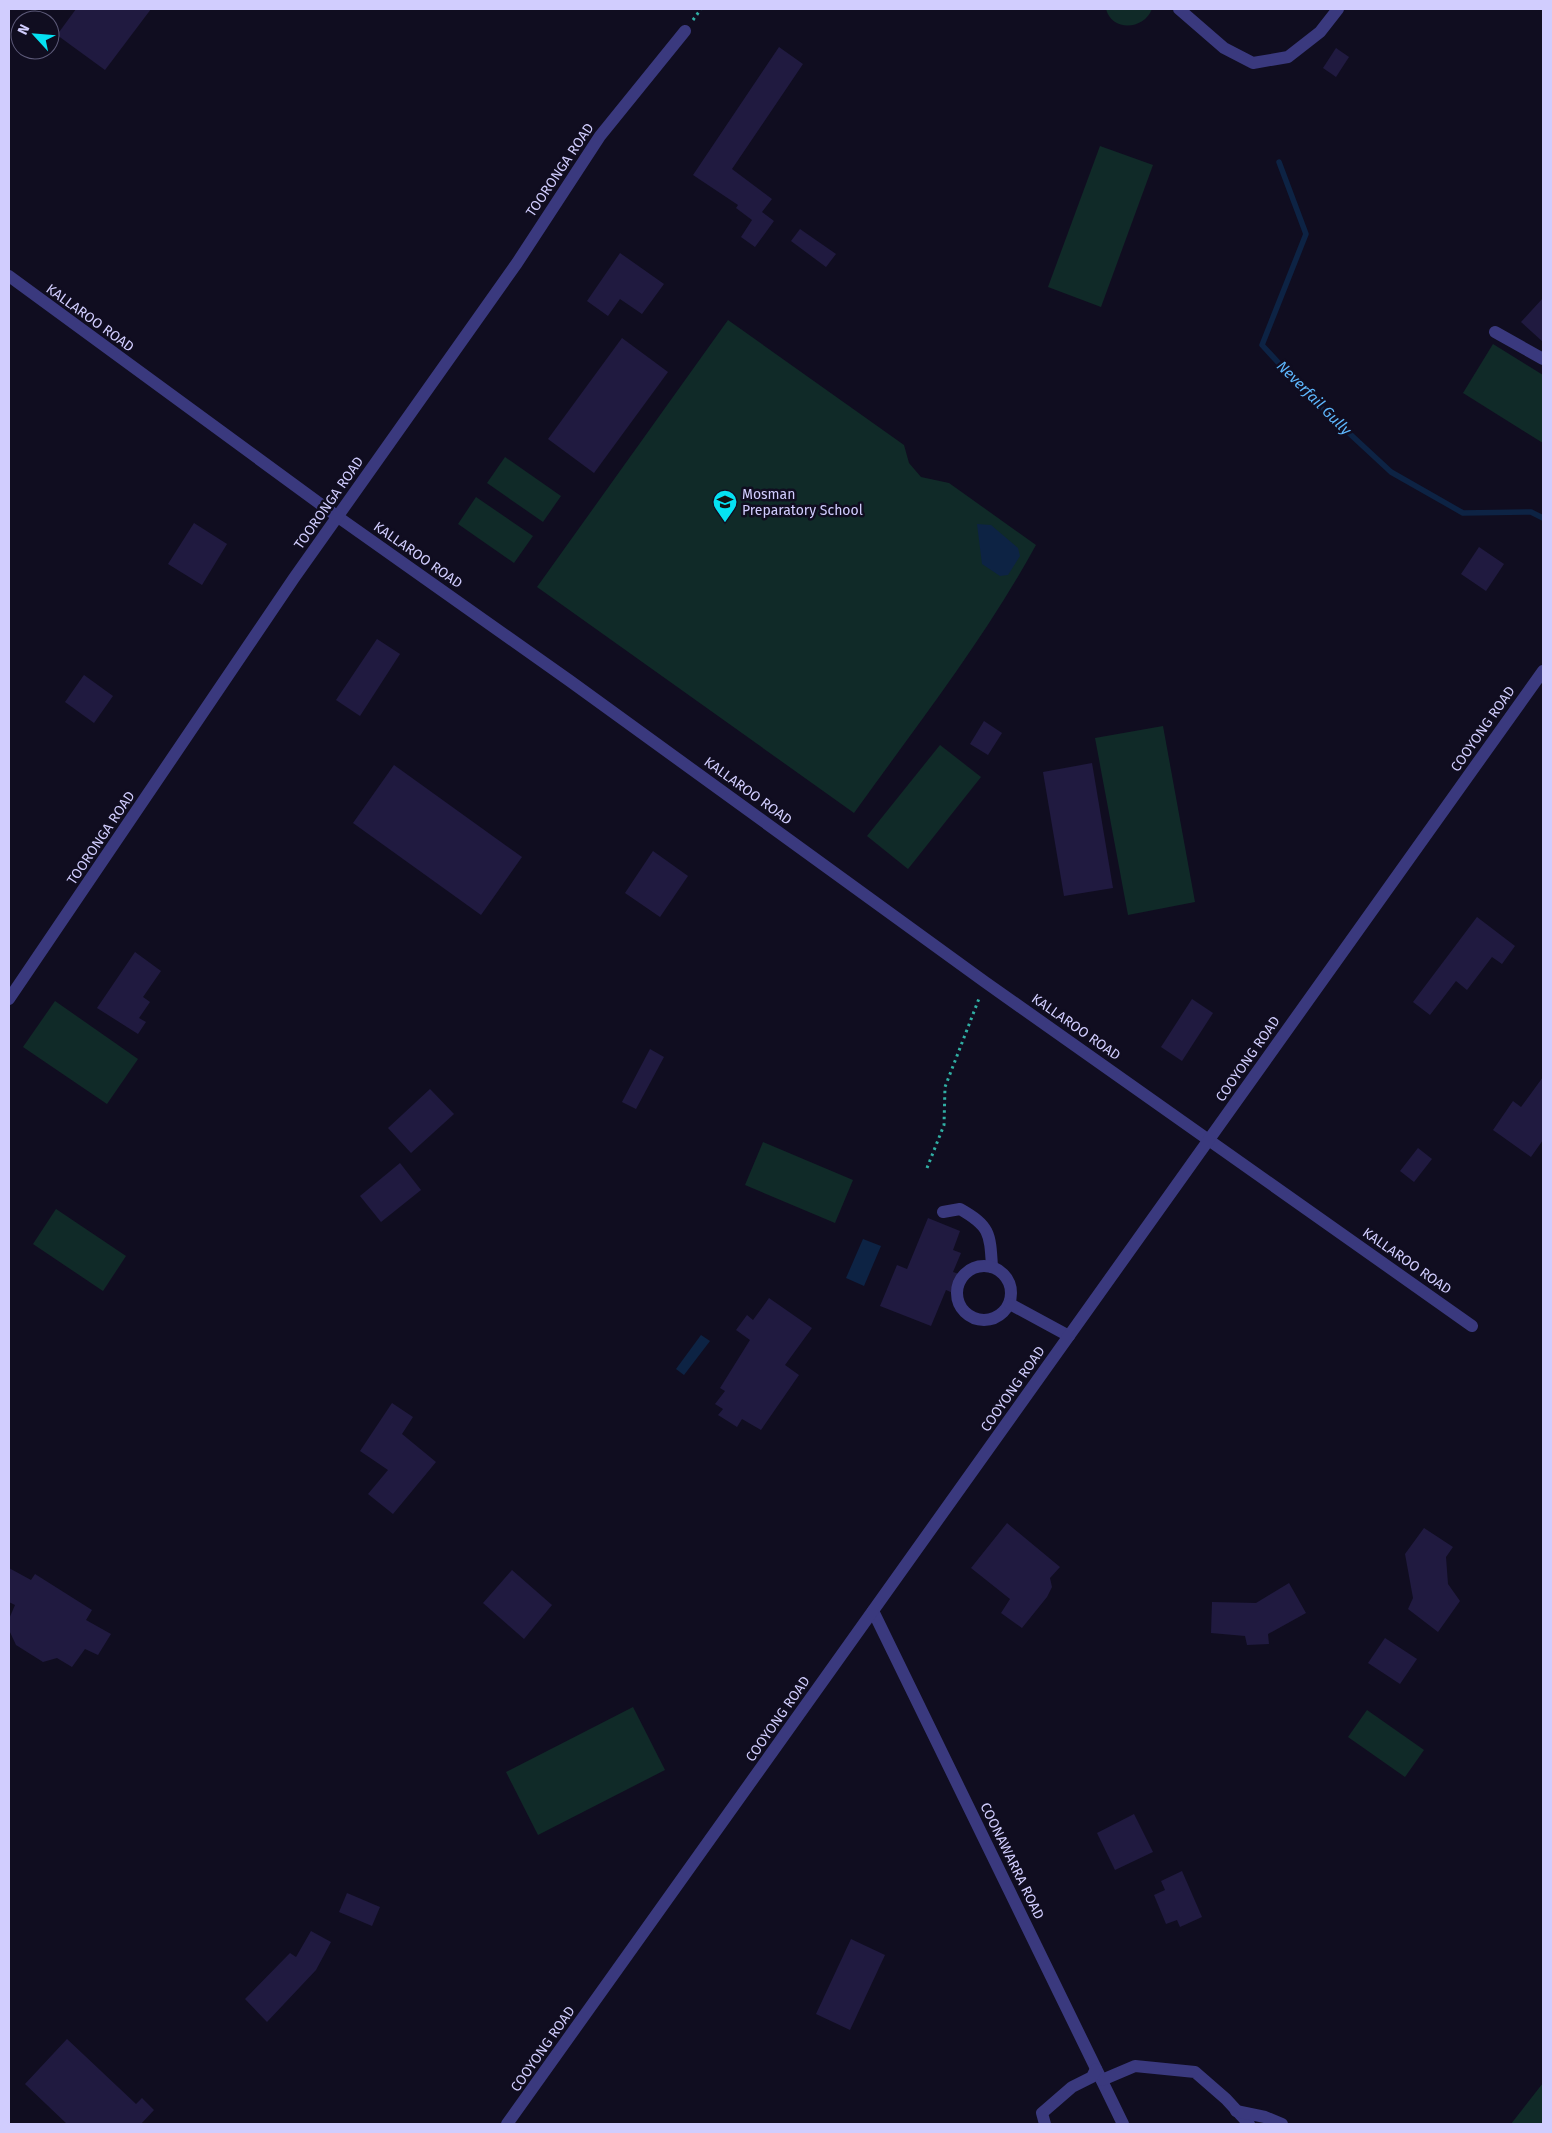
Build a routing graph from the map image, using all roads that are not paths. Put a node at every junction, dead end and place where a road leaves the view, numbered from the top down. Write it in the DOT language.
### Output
graph roads {
  1 [pos="1179,9"];
  2 [pos="1338,9"];
  3 [pos="685,31"];
  4 [pos="9,276"];
  5 [pos="1496,332"];
  6 [pos="1543,359"];
  7 [pos="338,517"];
  8 [pos="1543,671"];
  9 [pos="9,999"];
  10 [pos="1209,1140"];
  11 [pos="943,1212"];
  12 [pos="992,1267"];
  13 [pos="1010,1304"];
  14 [pos="1472,1326"];
  15 [pos="1069,1336"];
  16 [pos="873,1611"];
  17 [pos="1099,2075"];
  18 [pos="1236,2111"];
  19 [pos="508,2124"];
  20 [pos="1045,2124"];
  21 [pos="1123,2124"];
  22 [pos="1248,2124"];
  23 [pos="1282,2124"];
  1 -- 2 [label="street"];
  3 -- 7 [label="street, TOORONGA ROAD"];
  4 -- 7 [label="street, KALLAROO ROAD"];
  5 -- 6 [label="street"];
  7 -- 9 [label="street, TOORONGA ROAD"];
  7 -- 10 [label="street, KALLAROO ROAD"];
  8 -- 10 [label="street, COOYONG ROAD"];
  10 -- 14 [label="street, KALLAROO ROAD"];
  10 -- 15 [label="street, COOYONG ROAD"];
  11 -- 12 [label="street"];
  12 -- 13 [label="street"];
  12 -- 13 [label="street"];
  13 -- 15 [label="street"];
  15 -- 16 [label="street, COOYONG ROAD"];
  16 -- 17 [label="street, COONAWARRA ROAD"];
  16 -- 19 [label="street, COOYONG ROAD"];
  17 -- 18 [label="street"];
  17 -- 20 [label="street"];
  17 -- 21 [label="street, COONAWARRA ROAD"];
  18 -- 22 [label="street"];
  18 -- 23 [label="street"];
}
